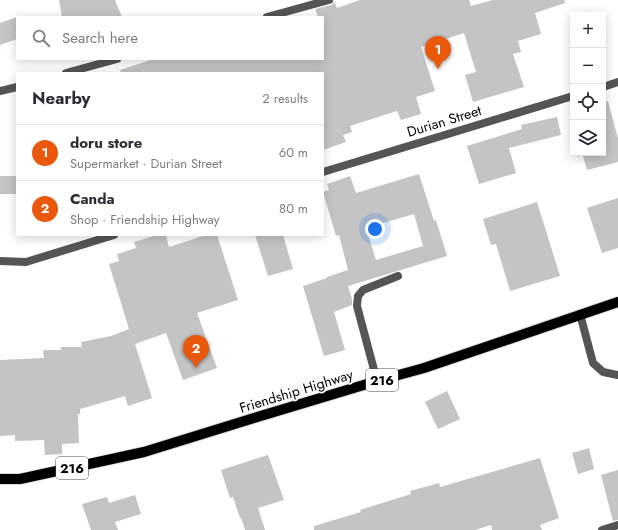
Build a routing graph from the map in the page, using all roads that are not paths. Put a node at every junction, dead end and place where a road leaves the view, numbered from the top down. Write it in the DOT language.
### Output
graph roads {
  1 [pos="329,0"];
  2 [pos="272,16"];
  3 [pos="113,60"];
  4 [pos="70,72"];
  5 [pos="618,82"];
  6 [pos="606,86"];
  7 [pos="16,87"];
  8 [pos="0,92"];
  9 [pos="570,97"];
  10 [pos="324,172"];
  11 [pos="111,236"];
  12 [pos="0,260"];
  13 [pos="398,276"];
  14 [pos="618,302"];
  15 [pos="580,314"];
  16 [pos="618,375"];
  17 [pos="377,381"];
  18 [pos="0,479"];
  19 [pos="618,525"];
  20 [pos="602,530"];
  1 -- 2 [label="street"];
  3 -- 4 [label="street"];
  5 -- 6 [label="street"];
  7 -- 8 [label="street"];
  9 -- 10 [label="street, Durian Street"];
  11 -- 12 [label="street"];
  13 -- 17 [label="street"];
  14 -- 15 [label="main road, Friendship Highway / 216"];
  15 -- 16 [label="street"];
  15 -- 17 [label="main road, Friendship Highway / 216"];
  17 -- 18 [label="main road, Friendship Highway / 216"];
  19 -- 20 [label="street"];
}
